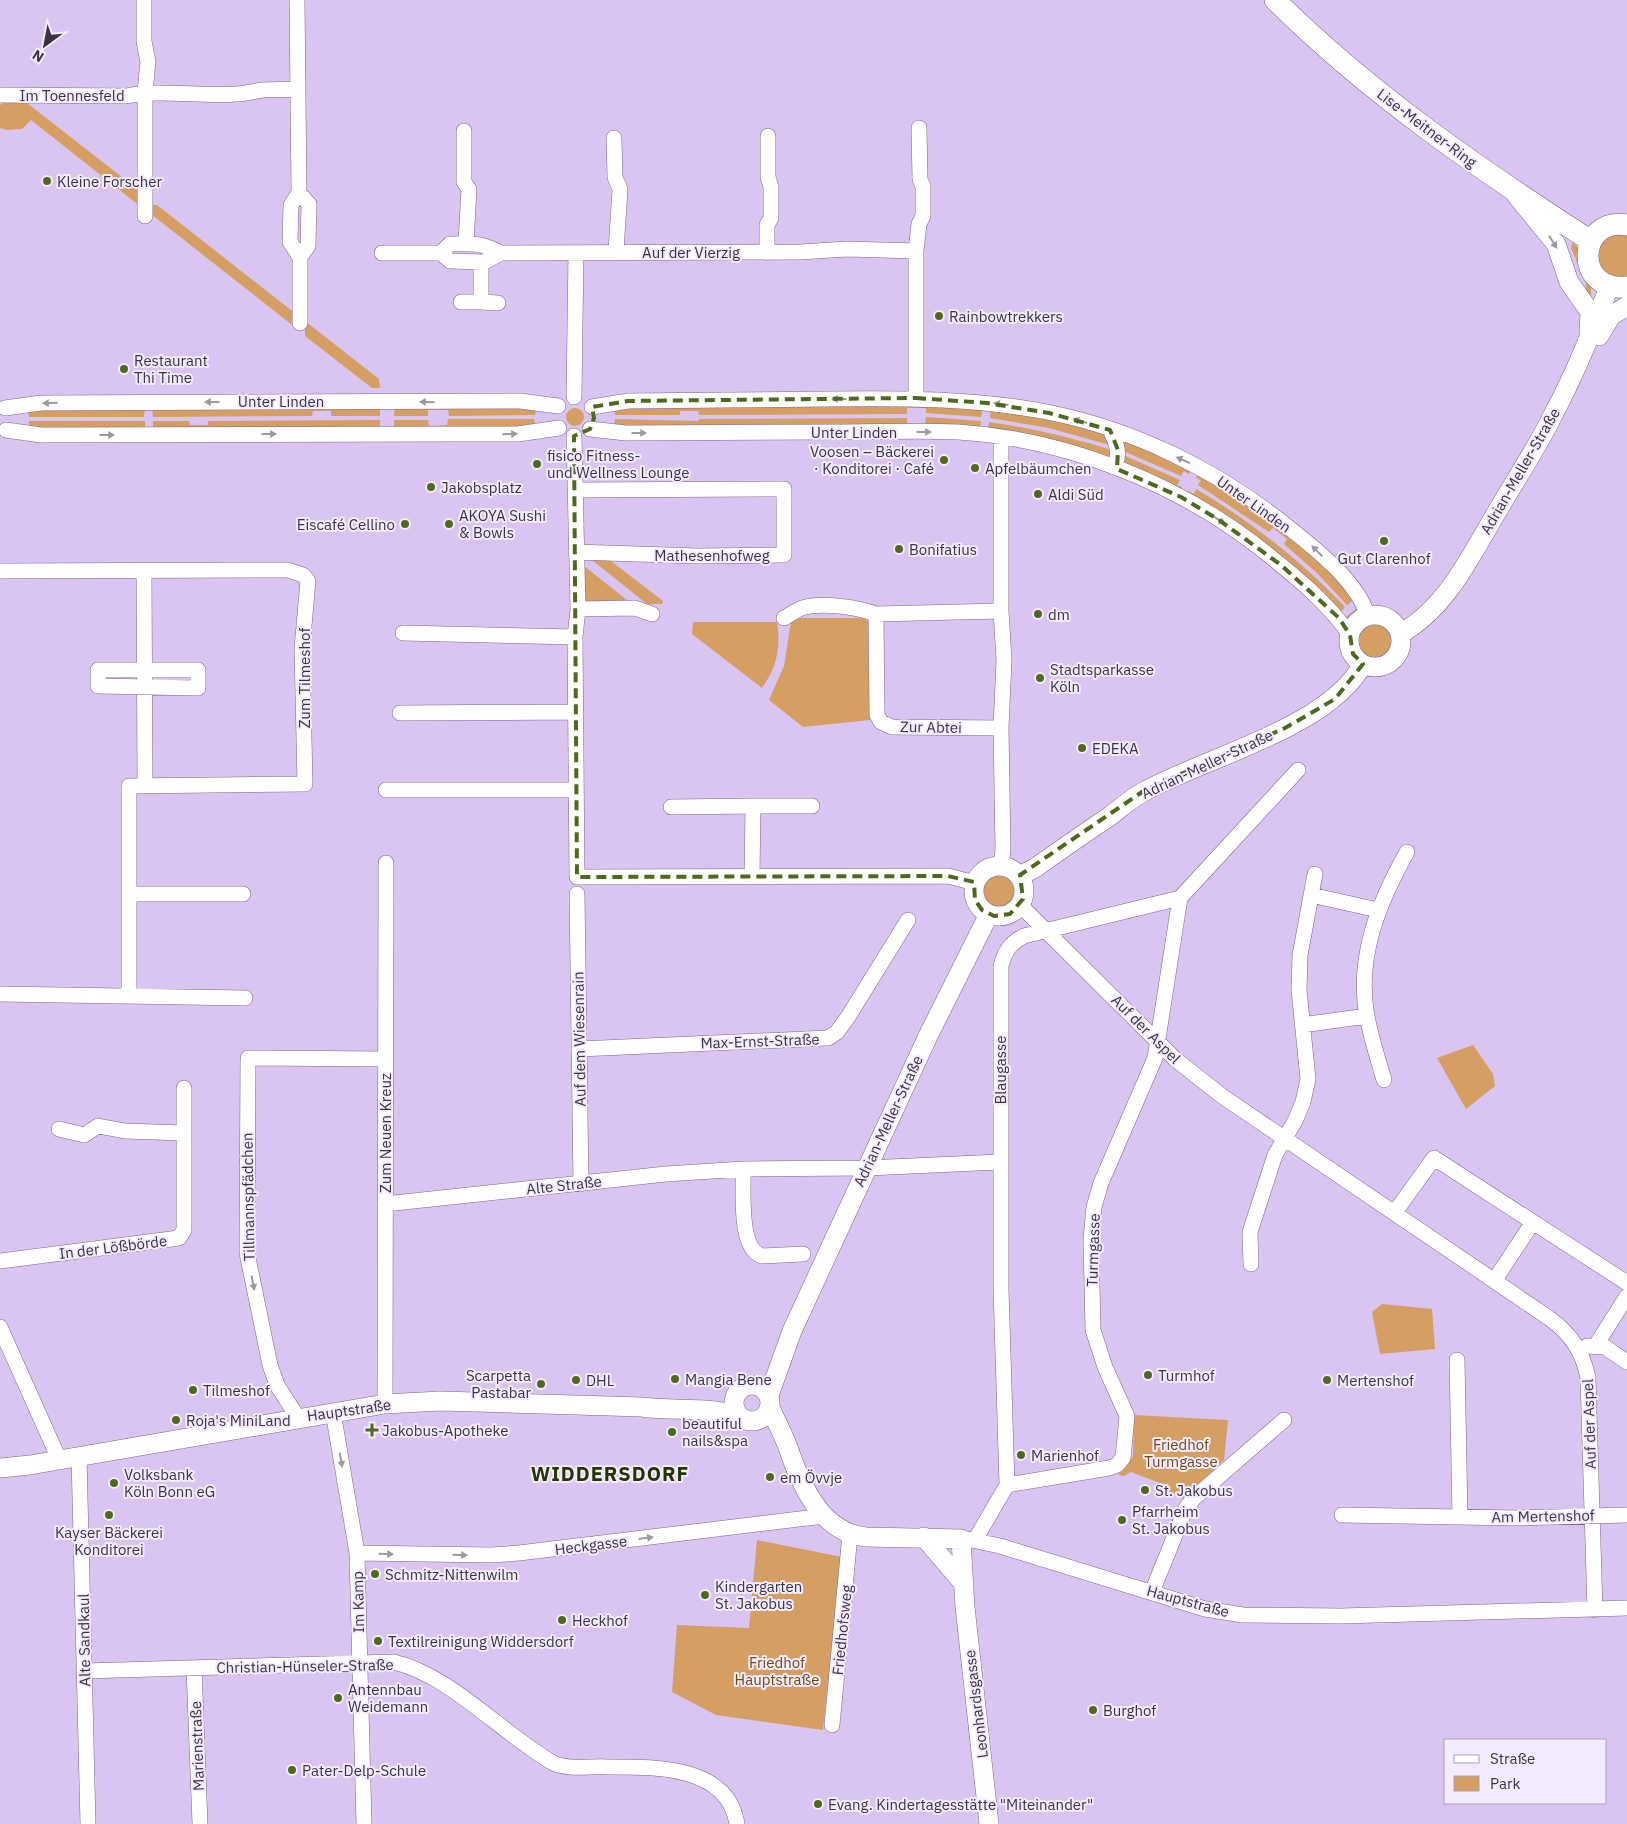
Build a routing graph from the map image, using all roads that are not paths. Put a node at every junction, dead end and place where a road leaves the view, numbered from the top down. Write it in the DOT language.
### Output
graph roads {
  1 [pos="144,0"];
  2 [pos="298,0"];
  3 [pos="1275,0"];
  4 [pos="298,90"];
  5 [pos="145,92"];
  6 [pos="0,95"];
  7 [pos="919,128"];
  8 [pos="464,131"];
  9 [pos="768,136"];
  10 [pos="614,138"];
  11 [pos="1512,190"];
  12 [pos="145,216"];
  13 [pos="1627,225"];
  14 [pos="1591,241"];
  15 [pos="466,243"];
  16 [pos="616,251"];
  17 [pos="916,251"];
  18 [pos="501,252"];
  19 [pos="767,252"];
  20 [pos="382,253"];
  21 [pos="441,253"];
  22 [pos="576,253"];
  23 [pos="481,262"];
  24 [pos="1618,287"];
  25 [pos="461,302"];
  26 [pos="481,302"];
  27 [pos="498,303"];
  28 [pos="1627,306"];
  29 [pos="300,323"];
  30 [pos="1585,348"];
  31 [pos="574,397"];
  32 [pos="916,398"];
  33 [pos="2,406"];
  34 [pos="558,406"];
  35 [pos="592,407"];
  36 [pos="559,428"];
  37 [pos="590,429"];
  38 [pos="1110,430"];
  39 [pos="3,433"];
  40 [pos="574,436"];
  41 [pos="1000,438"];
  42 [pos="1113,467"];
  43 [pos="575,490"];
  44 [pos="576,552"];
  45 [pos="0,571"];
  46 [pos="144,571"];
  47 [pos="578,609"];
  48 [pos="1001,611"];
  49 [pos="652,614"];
  50 [pos="876,614"];
  51 [pos="1368,616"];
  52 [pos="784,618"];
  53 [pos="402,633"];
  54 [pos="1400,634"];
  55 [pos="1350,635"];
  56 [pos="575,637"];
  57 [pos="1363,664"];
  58 [pos="144,670"];
  59 [pos="144,688"];
  60 [pos="576,712"];
  61 [pos="400,713"];
  62 [pos="1001,728"];
  63 [pos="1298,770"];
  64 [pos="145,785"];
  65 [pos="386,790"];
  66 [pos="576,790"];
  67 [pos="754,806"];
  68 [pos="812,806"];
  69 [pos="671,807"];
  70 [pos="1407,852"];
  71 [pos="386,863"];
  72 [pos="1000,866"];
  73 [pos="1315,874"];
  74 [pos="1019,876"];
  75 [pos="752,877"];
  76 [pos="975,882"];
  77 [pos="129,894"];
  78 [pos="243,894"];
  79 [pos="577,894"];
  80 [pos="1311,895"];
  81 [pos="1180,898"];
  82 [pos="1020,905"];
  83 [pos="1378,910"];
  84 [pos="989,914"];
  85 [pos="908,920"];
  86 [pos="1046,930"];
  87 [pos="0,994"];
  88 [pos="129,996"];
  89 [pos="245,998"];
  90 [pos="1367,1016"];
  91 [pos="1302,1025"];
  92 [pos="1157,1040"];
  93 [pos="579,1049"];
  94 [pos="385,1059"];
  95 [pos="1384,1080"];
  96 [pos="184,1088"];
  97 [pos="59,1129"];
  98 [pos="184,1133"];
  99 [pos="1284,1138"];
  100 [pos="1000,1162"];
  101 [pos="867,1168"];
  102 [pos="743,1169"];
  103 [pos="581,1184"];
  104 [pos="385,1204"];
  105 [pos="1395,1212"];
  106 [pos="1533,1222"];
  107 [pos="803,1254"];
  108 [pos="0,1261"];
  109 [pos="1251,1264"];
  110 [pos="1494,1281"];
  111 [pos="1627,1283"];
  112 [pos="1627,1296"];
  113 [pos="0,1327"];
  114 [pos="792,1330"];
  115 [pos="1596,1345"];
  116 [pos="1578,1348"];
  117 [pos="1457,1360"];
  118 [pos="1627,1362"];
  119 [pos="744,1389"];
  120 [pos="770,1401"];
  121 [pos="385,1404"];
  122 [pos="642,1407"];
  123 [pos="333,1412"];
  124 [pos="298,1418"];
  125 [pos="746,1419"];
  126 [pos="1284,1420"];
  127 [pos="79,1456"];
  128 [pos="59,1460"];
  129 [pos="792,1462"];
  130 [pos="0,1468"];
  131 [pos="1007,1486"];
  132 [pos="1342,1515"];
  133 [pos="1627,1515"];
  134 [pos="824,1516"];
  135 [pos="1592,1516"];
  136 [pos="1460,1517"];
  137 [pos="850,1534"];
  138 [pos="924,1537"];
  139 [pos="968,1540"];
  140 [pos="357,1554"];
  141 [pos="964,1584"];
  142 [pos="1152,1592"];
  143 [pos="1627,1608"];
  144 [pos="1595,1610"];
  145 [pos="360,1663"];
  146 [pos="194,1668"];
  147 [pos="84,1671"];
  148 [pos="832,1725"];
  149 [pos="88,1824"];
  150 [pos="200,1824"];
  151 [pos="364,1824"];
  152 [pos="737,1824"];
  153 [pos="989,1824"];
  1 -- 5 [label="street, Im Toennesfeld"];
  2 -- 4 [label="street"];
  3 -- 11 [label="main road, Lise-Meitner-Ring"];
  4 -- 5 [label="street, Im Toennesfeld"];
  4 -- 29 [label="street"];
  5 -- 6 [label="street, Im Toennesfeld"];
  5 -- 12 [label="street, Im Toennesfeld"];
  7 -- 17 [label="street"];
  8 -- 15 [label="street"];
  9 -- 19 [label="street"];
  10 -- 16 [label="street"];
  11 -- 14 [label="main road, Lise-Meitner-Ring"];
  11 -- 30 [label="street, one-way"];
  13 -- 14 [label="main road"];
  14 -- 24 [label="main road"];
  15 -- 18 [label="street, Auf der Vierzig"];
  15 -- 21 [label="street, Auf der Vierzig"];
  16 -- 19 [label="street, Auf der Vierzig"];
  16 -- 22 [label="street, Auf der Vierzig"];
  17 -- 19 [label="street, Auf der Vierzig"];
  17 -- 32 [label="street"];
  18 -- 22 [label="street, Auf der Vierzig"];
  18 -- 23 [label="street, Auf der Vierzig"];
  20 -- 21 [label="street, Auf der Vierzig"];
  21 -- 23 [label="street, Auf der Vierzig"];
  22 -- 31 [label="street"];
  23 -- 26 [label="street"];
  24 -- 30 [label="street, Adrian-Meller-Straße"];
  25 -- 26 [label="street"];
  26 -- 27 [label="street"];
  28 -- 30 [label="street"];
  30 -- 54 [label="street, Adrian-Meller-Straße"];
  31 -- 34 [label="street"];
  31 -- 35 [label="street"];
  32 -- 35 [label="street, Unter Linden, one-way"];
  38 -- 32 [label="street, Unter Linden, one-way"];
  34 -- 33 [label="street, Unter Linden, one-way"];
  33 -- 39 [label="street"];
  34 -- 36 [label="street"];
  35 -- 37 [label="street"];
  39 -- 36 [label="street, one-way"];
  36 -- 40 [label="street"];
  37 -- 40 [label="street"];
  37 -- 41 [label="street, Unter Linden, one-way"];
  38 -- 42 [label="street"];
  51 -- 38 [label="street, Unter Linden, one-way"];
  40 -- 43 [label="street"];
  41 -- 42 [label="street, Unter Linden"];
  41 -- 48 [label="street"];
  42 -- 55 [label="street, Unter Linden, one-way"];
  43 -- 44 [label="street"];
  43 -- 44 [label="street, Mathesenhofweg"];
  44 -- 47 [label="street"];
  45 -- 46 [label="street, Zum Tilmeshof"];
  46 -- 58 [label="street"];
  46 -- 64 [label="street, Zum Tilmeshof"];
  47 -- 49 [label="street"];
  47 -- 56 [label="street"];
  48 -- 50 [label="street"];
  48 -- 62 [label="street"];
  50 -- 52 [label="street"];
  50 -- 62 [label="street, Zur Abtei"];
  51 -- 54 [label="street"];
  51 -- 55 [label="street"];
  53 -- 56 [label="street"];
  54 -- 57 [label="street"];
  55 -- 57 [label="street"];
  56 -- 60 [label="street"];
  57 -- 74 [label="street, Adrian-Meller-Straße"];
  58 -- 59 [label="street"];
  58 -- 59 [label="street"];
  58 -- 59 [label="street"];
  59 -- 64 [label="street"];
  60 -- 61 [label="street"];
  60 -- 66 [label="street"];
  62 -- 72 [label="street"];
  63 -- 81 [label="street"];
  64 -- 77 [label="street"];
  65 -- 66 [label="street"];
  66 -- 75 [label="street"];
  67 -- 68 [label="street"];
  67 -- 69 [label="street"];
  67 -- 75 [label="street"];
  70 -- 83 [label="street"];
  71 -- 94 [label="street, Zum Neuen Kreuz"];
  72 -- 74 [label="street"];
  72 -- 76 [label="street"];
  73 -- 80 [label="street"];
  74 -- 82 [label="street"];
  75 -- 76 [label="street"];
  76 -- 84 [label="street"];
  77 -- 78 [label="street"];
  77 -- 88 [label="street"];
  79 -- 93 [label="street, Auf dem Wiesenrain"];
  80 -- 83 [label="street"];
  80 -- 91 [label="street"];
  81 -- 86 [label="street, Blaugasse"];
  81 -- 92 [label="street, Turmgasse"];
  82 -- 84 [label="street"];
  82 -- 86 [label="street, Auf der Aspel"];
  83 -- 90 [label="street"];
  84 -- 101 [label="street, Adrian-Meller-Straße"];
  85 -- 93 [label="street, Max-Ernst-Straße"];
  86 -- 92 [label="street, Auf der Aspel"];
  86 -- 100 [label="street, Blaugasse"];
  87 -- 88 [label="street"];
  88 -- 89 [label="street"];
  90 -- 91 [label="street"];
  90 -- 95 [label="street"];
  91 -- 99 [label="street"];
  92 -- 99 [label="street, Auf der Aspel"];
  92 -- 131 [label="street, Turmgasse"];
  93 -- 103 [label="street, Auf dem Wiesenrain"];
  94 -- 104 [label="street, Zum Neuen Kreuz"];
  94 -- 124 [label="street, Tillmannspfädchen, one-way"];
  96 -- 98 [label="street, In der Lößbörde"];
  97 -- 98 [label="street"];
  98 -- 108 [label="street, In der Lößbörde"];
  99 -- 105 [label="street, Auf der Aspel"];
  99 -- 109 [label="street"];
  100 -- 101 [label="street, Alte Straße"];
  100 -- 131 [label="street, Blaugasse"];
  101 -- 102 [label="street, Alte Straße"];
  101 -- 114 [label="street, Adrian-Meller-Straße"];
  102 -- 103 [label="street, Alte Straße"];
  102 -- 107 [label="street"];
  103 -- 104 [label="street, Alte Straße"];
  104 -- 121 [label="street, Zum Neuen Kreuz"];
  105 -- 106 [label="street"];
  105 -- 110 [label="street, Auf der Aspel"];
  106 -- 110 [label="street"];
  106 -- 111 [label="street"];
  110 -- 116 [label="street, Auf der Aspel"];
  112 -- 115 [label="street"];
  113 -- 128 [label="street"];
  114 -- 119 [label="street, Adrian-Meller-Straße"];
  114 -- 120 [label="street, Adrian-Meller-Straße"];
  115 -- 116 [label="street"];
  115 -- 118 [label="street"];
  116 -- 135 [label="street, Auf der Aspel"];
  117 -- 136 [label="street"];
  119 -- 120 [label="street"];
  119 -- 122 [label="street, Hauptstraße"];
  119 -- 125 [label="street"];
  120 -- 125 [label="street"];
  120 -- 129 [label="street, Hauptstraße"];
  121 -- 122 [label="street, Hauptstraße"];
  121 -- 123 [label="street, Hauptstraße"];
  122 -- 125 [label="street, Hauptstraße"];
  123 -- 124 [label="street, Hauptstraße"];
  123 -- 140 [label="street, Im Kamp, one-way"];
  124 -- 127 [label="street, Hauptstraße"];
  125 -- 129 [label="street, Hauptstraße"];
  126 -- 142 [label="street"];
  127 -- 128 [label="street, Hauptstraße"];
  127 -- 147 [label="street, Alte Sandkaul"];
  128 -- 130 [label="street, Hauptstraße"];
  129 -- 134 [label="street, Hauptstraße"];
  131 -- 139 [label="street"];
  132 -- 136 [label="street, Am Mertenshof"];
  133 -- 135 [label="street, Am Mertenshof"];
  134 -- 137 [label="street, Hauptstraße"];
  140 -- 134 [label="street, Heckgasse, one-way"];
  135 -- 136 [label="street, Am Mertenshof"];
  135 -- 144 [label="street, Auf der Aspel"];
  137 -- 138 [label="street, Hauptstraße"];
  137 -- 148 [label="street, Friedhofsweg"];
  138 -- 139 [label="street, Hauptstraße"];
  138 -- 141 [label="street"];
  139 -- 141 [label="street, Leonhardsgasse"];
  139 -- 142 [label="street, Hauptstraße"];
  140 -- 145 [label="street, Im Kamp"];
  141 -- 153 [label="street, Leonhardsgasse"];
  142 -- 144 [label="street, Hauptstraße"];
  143 -- 144 [label="street, Hauptstraße"];
  145 -- 146 [label="street, Christian-Hünseler-Straße"];
  145 -- 151 [label="street, Im Kamp"];
  145 -- 152 [label="street, Christian-Hünseler-Straße"];
  146 -- 147 [label="street, Christian-Hünseler-Straße"];
  146 -- 150 [label="street, Marienstraße"];
  147 -- 149 [label="street, Alte Sandkaul"];
}
